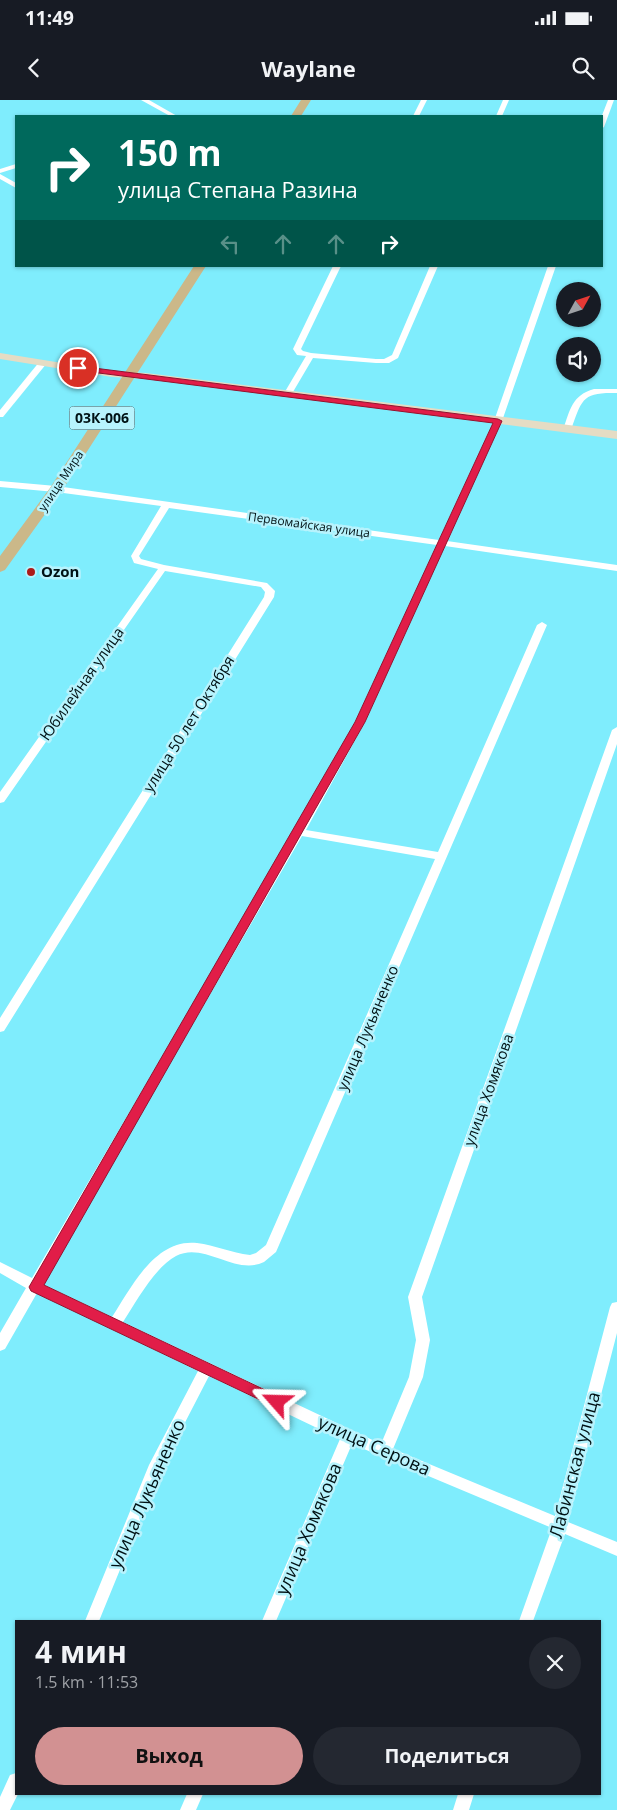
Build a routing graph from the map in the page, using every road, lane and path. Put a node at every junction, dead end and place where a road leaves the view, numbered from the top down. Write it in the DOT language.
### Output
graph roads {
  1 [pos="144,100"];
  2 [pos="306,100"];
  3 [pos="424,100"];
  4 [pos="506,100"];
  5 [pos="611,100"];
  6 [pos="172,115"];
  7 [pos="297,115"];
  8 [pos="416,115"];
  9 [pos="499,115"];
  10 [pos="603,122"];
  11 [pos="15,166"];
  12 [pos="0,171"];
  13 [pos="0,176"];
  14 [pos="15,185"];
  15 [pos="199,267"];
  16 [pos="336,267"];
  17 [pos="434,267"];
  18 [pos="552,267"];
  19 [pos="311,355"];
  20 [pos="0,356"];
  21 [pos="44,363"];
  22 [pos="130,375"];
  23 [pos="617,392"];
  24 [pos="287,395"];
  25 [pos="0,415"];
  26 [pos="498,421"];
  27 [pos="567,430"];
  28 [pos="617,435"];
  29 [pos="0,484"];
  30 [pos="56,489"];
  31 [pos="166,506"];
  32 [pos="443,544"];
  33 [pos="0,567"];
  34 [pos="163,568"];
  35 [pos="617,568"];
  36 [pos="542,625"];
  37 [pos="617,730"];
  38 [pos="0,800"];
  39 [pos="298,832"];
  40 [pos="441,856"];
  41 [pos="0,1028"];
  42 [pos="0,1267"];
  43 [pos="36,1287"];
  44 [pos="617,1307"];
  45 [pos="114,1325"];
  46 [pos="0,1345"];
  47 [pos="206,1369"];
  48 [pos="348,1436"];
  49 [pos="385,1452"];
  50 [pos="560,1526"];
  51 [pos="617,1549"];
  52 [pos="92,1620"];
  53 [pos="269,1620"];
  54 [pos="526,1620"];
  55 [pos="15,1784"];
  56 [pos="194,1795"];
  57 [pos="466,1795"];
  58 [pos="2,1810"];
  59 [pos="188,1810"];
  60 [pos="461,1810"];
  1 -- 6 [label="street"];
  2 -- 7 [label="main road"];
  3 -- 8 [label="street"];
  4 -- 9 [label="street"];
  5 -- 10 [label="street"];
  11 -- 12 [label="street"];
  13 -- 14 [label="street"];
  15 -- 22 [label="main road, улица Мира / 03К-006"];
  16 -- 19 [label="street"];
  17 -- 19 [label="street"];
  18 -- 26 [label="street"];
  19 -- 24 [label="street"];
  20 -- 21 [label="street"];
  21 -- 22 [label="street"];
  21 -- 25 [label="street"];
  22 -- 24 [label="street"];
  22 -- 30 [label="main road, улица Мира / 03К-006"];
  23 -- 27 [label="street"];
  24 -- 26 [label="street"];
  26 -- 27 [label="street"];
  26 -- 32 [label="street"];
  27 -- 28 [label="street"];
  29 -- 30 [label="street, Первомайская улица"];
  30 -- 31 [label="street, Первомайская улица"];
  30 -- 33 [label="main road, улица Мира / 03К-006"];
  31 -- 32 [label="street, Первомайская улица"];
  31 -- 34 [label="street, улица 50 лет Октября"];
  32 -- 35 [label="street, Первомайская улица"];
  32 -- 39 [label="street"];
  34 -- 38 [label="street, Юбилейная улица"];
  34 -- 41 [label="street, улица 50 лет Октября"];
  36 -- 40 [label="street, улица Лукьяненко"];
  37 -- 49 [label="street, улица Хомякова"];
  39 -- 40 [label="street"];
  39 -- 43 [label="street"];
  40 -- 45 [label="street, улица Лукьяненко"];
  42 -- 43 [label="street, улица Серова"];
  43 -- 45 [label="street, улица Серова"];
  43 -- 46 [label="street"];
  44 -- 50 [label="street, Лабинская улица"];
  45 -- 47 [label="street, улица Серова"];
  47 -- 48 [label="street, улица Серова"];
  47 -- 52 [label="street, улица Лукьяненко"];
  48 -- 49 [label="street, улица Серова"];
  48 -- 53 [label="street, улица Хомякова"];
  49 -- 50 [label="street, улица Серова"];
  50 -- 51 [label="street, улица Серова"];
  50 -- 54 [label="street, Лабинская улица"];
  55 -- 58 [label="street"];
  56 -- 59 [label="street"];
  57 -- 60 [label="street"];
}
